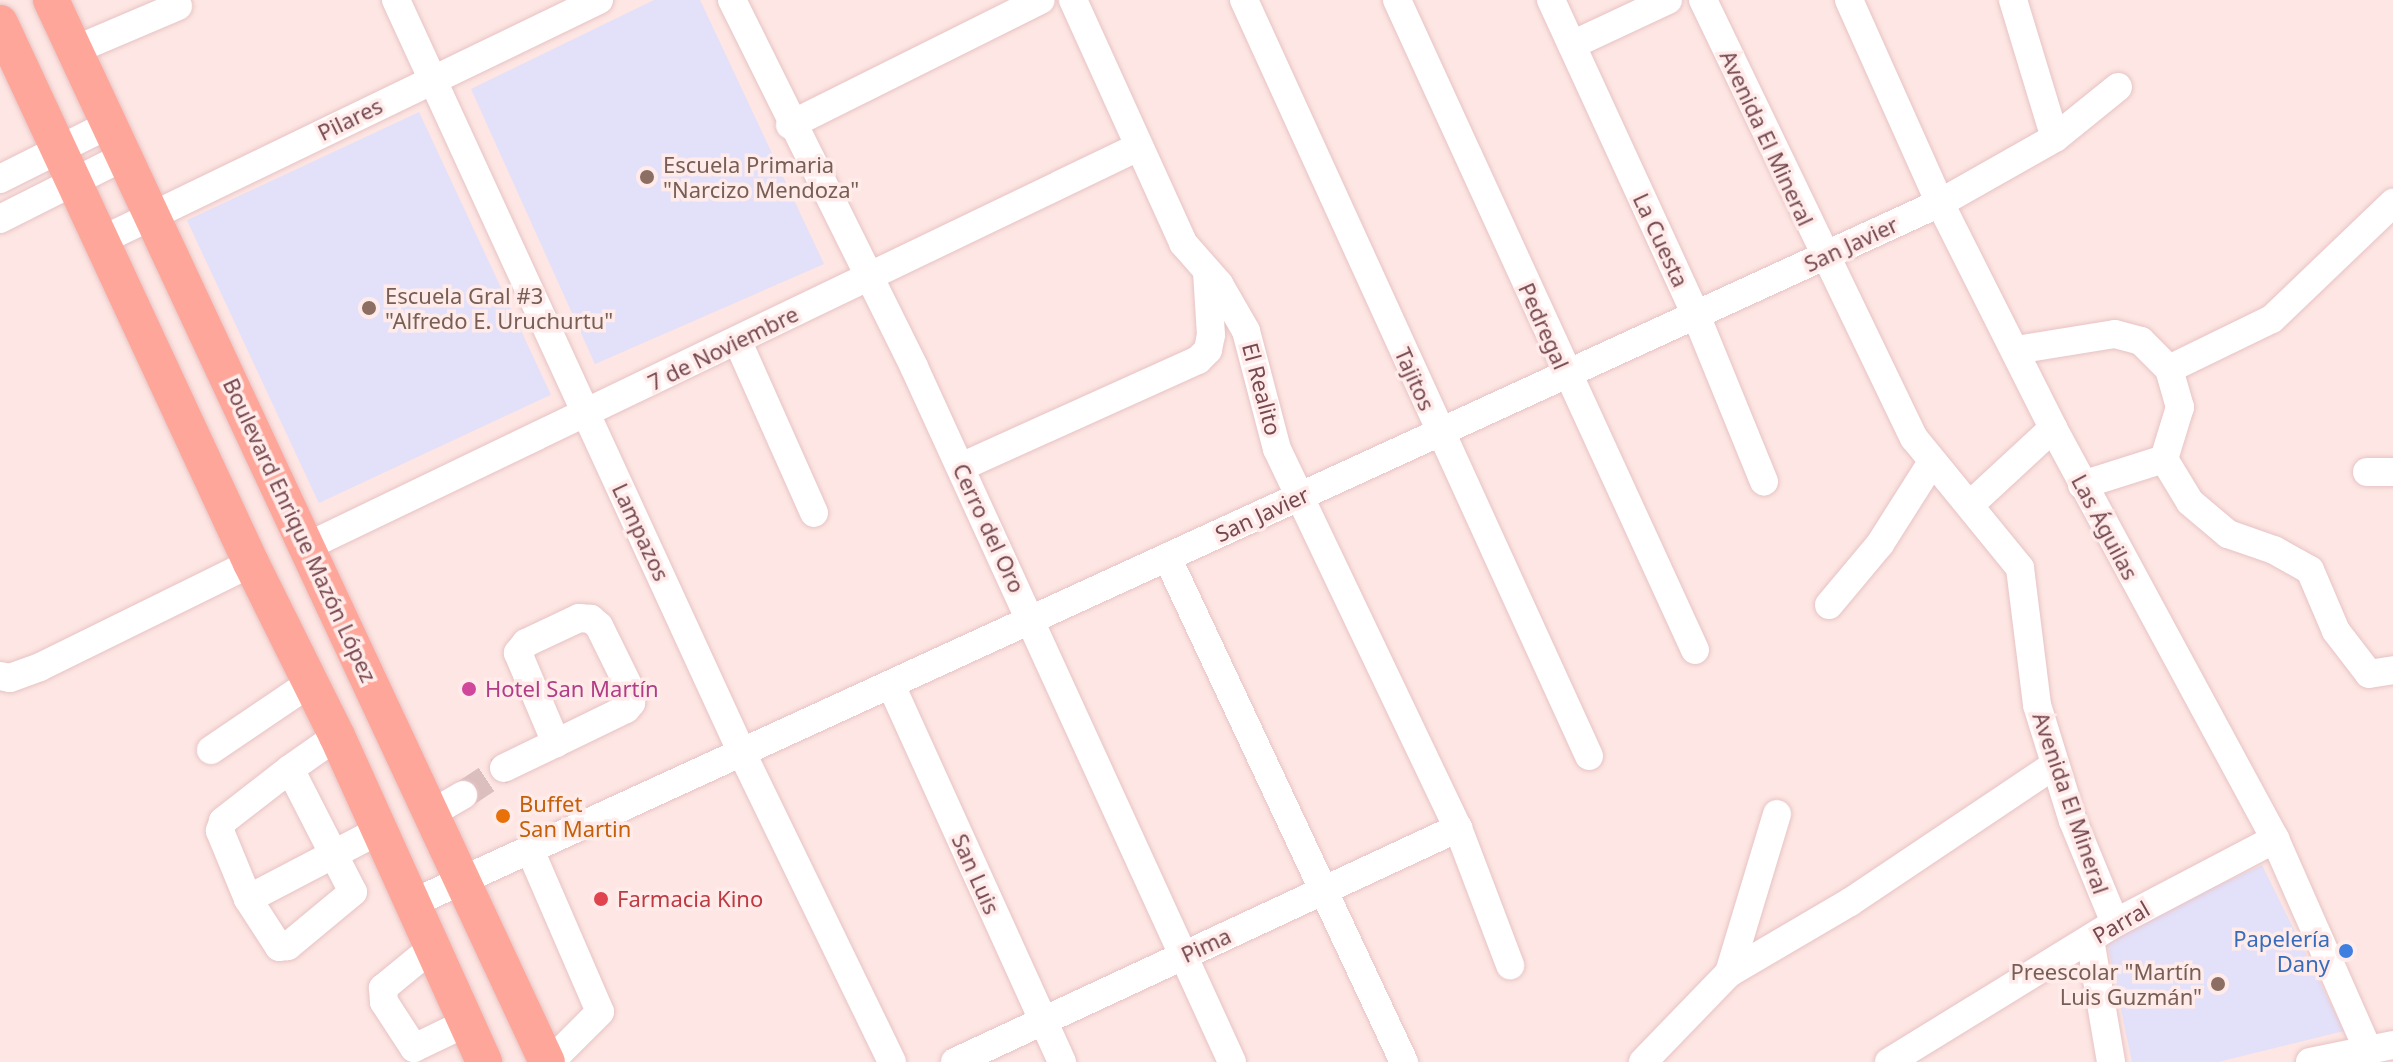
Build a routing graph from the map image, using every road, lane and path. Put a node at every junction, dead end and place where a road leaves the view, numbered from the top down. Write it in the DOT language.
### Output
graph roads {
  1 [pos="51,0"];
  2 [pos="396,0"];
  3 [pos="599,0"];
  4 [pos="732,0"];
  5 [pos="1041,0"];
  6 [pos="1073,0"];
  7 [pos="1244,0"];
  8 [pos="1397,0"];
  9 [pos="1551,0"];
  10 [pos="1668,0"];
  11 [pos="1703,0"];
  12 [pos="1849,0"];
  13 [pos="2013,0"];
  14 [pos="178,6"];
  15 [pos="0,23"];
  16 [pos="1572,45"];
  17 [pos="75,50"];
  18 [pos="434,78"];
  19 [pos="2118,87"];
  20 [pos="790,125"];
  21 [pos="2055,138"];
  22 [pos="118,140"];
  23 [pos="1136,148"];
  24 [pos="60,149"];
  25 [pos="0,179"];
  26 [pos="76,181"];
  27 [pos="1940,203"];
  28 [pos="2393,203"];
  29 [pos="154,216"];
  30 [pos="0,219"];
  31 [pos="102,240"];
  32 [pos="1823,257"];
  33 [pos="1207,272"];
  34 [pos="869,276"];
  35 [pos="1696,315"];
  36 [pos="738,342"];
  37 [pos="2016,350"];
  38 [pos="2169,369"];
  39 [pos="1566,375"];
  40 [pos="587,415"];
  41 [pos="2053,428"];
  42 [pos="1440,433"];
  43 [pos="2164,459"];
  44 [pos="1932,462"];
  45 [pos="961,467"];
  46 [pos="1764,482"];
  47 [pos="2082,485"];
  48 [pos="1303,496"];
  49 [pos="1971,504"];
  50 [pos="814,513"];
  51 [pos="308,546"];
  52 [pos="1167,557"];
  53 [pos="251,563"];
  54 [pos="1829,605"];
  55 [pos="1032,620"];
  56 [pos="1695,650"];
  57 [pos="2393,670"];
  58 [pos="0,676"];
  59 [pos="310,683"];
  60 [pos="891,685"];
  61 [pos="337,736"];
  62 [pos="556,743"];
  63 [pos="211,750"];
  64 [pos="742,753"];
  65 [pos="1589,756"];
  66 [pos="2053,766"];
  67 [pos="504,768"];
  68 [pos="290,769"];
  69 [pos="463,795"];
  70 [pos="432,813"];
  71 [pos="1777,814"];
  72 [pos="1458,828"];
  73 [pos="380,830"];
  74 [pos="2275,839"];
  75 [pos="335,850"];
  76 [pos="530,850"];
  77 [pos="464,880"];
  78 [pos="1323,892"];
  79 [pos="248,899"];
  80 [pos="413,903"];
  81 [pos="2115,923"];
  82 [pos="2090,939"];
  83 [pos="433,947"];
  84 [pos="1181,956"];
  85 [pos="1510,965"];
  86 [pos="1729,973"];
  87 [pos="1044,1022"];
  88 [pos="466,1023"];
  89 [pos="2380,1047"];
  90 [pos="1892,1061"];
  91 [pos="484,1062"];
  92 [pos="549,1062"];
  93 [pos="892,1062"];
  94 [pos="955,1062"];
  95 [pos="1062,1062"];
  96 [pos="1232,1062"];
  97 [pos="1404,1062"];
  98 [pos="1643,1062"];
  99 [pos="2111,1062"];
  100 [pos="2310,1062"];
  1 -- 17 [label="main road, Boulevard Enrique Mazón López"];
  2 -- 18 [label="street, Lampazos"];
  3 -- 18 [label="street, Pilares"];
  4 -- 20 [label="street, Cerro del Oro"];
  5 -- 20 [label="street"];
  6 -- 23 [label="street, El Realito"];
  7 -- 42 [label="street, Tajitos"];
  8 -- 39 [label="street, Pedregal"];
  9 -- 16 [label="street, La Cuesta"];
  10 -- 16 [label="street"];
  11 -- 32 [label="street, Avenida El Mineral"];
  12 -- 27 [label="street, Las Águilas"];
  13 -- 21 [label="street"];
  14 -- 17 [label="street"];
  15 -- 24 [label="main road"];
  16 -- 35 [label="street, La Cuesta"];
  17 -- 22 [label="main road, Boulevard Enrique Mazón López"];
  18 -- 29 [label="street, Pilares"];
  18 -- 40 [label="street, Lampazos"];
  19 -- 21 [label="street, San Javier"];
  20 -- 34 [label="street, Cerro del Oro"];
  21 -- 27 [label="street, San Javier"];
  22 -- 24 [label="street"];
  22 -- 26 [label="street"];
  22 -- 29 [label="main road, Boulevard Enrique Mazón López"];
  23 -- 33 [label="street, El Realito"];
  23 -- 34 [label="street, 7 de Noviembre"];
  24 -- 25 [label="street"];
  24 -- 26 [label="main road"];
  26 -- 30 [label="street"];
  26 -- 31 [label="main road"];
  27 -- 32 [label="street, San Javier"];
  27 -- 37 [label="street, Las Águilas"];
  28 -- 38 [label="street"];
  29 -- 31 [label="street, Pilares"];
  29 -- 51 [label="main road, Boulevard Enrique Mazón López"];
  31 -- 53 [label="main road"];
  32 -- 35 [label="street, San Javier"];
  32 -- 44 [label="street, Avenida El Mineral"];
  33 -- 45 [label="street"];
  33 -- 48 [label="street, El Realito"];
  34 -- 36 [label="street, 7 de Noviembre"];
  34 -- 45 [label="street, Cerro del Oro"];
  35 -- 39 [label="street, San Javier"];
  35 -- 46 [label="street, La Cuesta"];
  36 -- 40 [label="street, 7 de Noviembre"];
  36 -- 50 [label="street"];
  37 -- 38 [label="street"];
  37 -- 41 [label="street, Las Águilas"];
  38 -- 43 [label="street"];
  39 -- 42 [label="street, San Javier"];
  39 -- 56 [label="street, Pedregal"];
  40 -- 51 [label="street, 7 de Noviembre"];
  40 -- 64 [label="street, Lampazos"];
  41 -- 47 [label="street, Las Águilas"];
  41 -- 49 [label="street"];
  42 -- 48 [label="street, San Javier"];
  42 -- 65 [label="street, Tajitos"];
  43 -- 47 [label="street"];
  43 -- 57 [label="street"];
  44 -- 49 [label="street, Avenida El Mineral"];
  44 -- 54 [label="street"];
  45 -- 55 [label="street, Cerro del Oro"];
  47 -- 74 [label="street, Las Águilas"];
  48 -- 52 [label="street, San Javier"];
  48 -- 72 [label="street, El Realito"];
  49 -- 66 [label="street, Avenida El Mineral"];
  51 -- 70 [label="main road, Boulevard Enrique Mazón López"];
  52 -- 55 [label="street, San Javier"];
  52 -- 78 [label="street"];
  53 -- 58 [label="street"];
  53 -- 59 [label="main road"];
  55 -- 60 [label="street, San Javier"];
  55 -- 84 [label="street, Cerro del Oro"];
  59 -- 61 [label="main road"];
  59 -- 63 [label="street"];
  60 -- 64 [label="street, San Javier"];
  60 -- 87 [label="street, San Luis"];
  61 -- 68 [label="street"];
  61 -- 73 [label="main road"];
  62 -- 62 [label="street"];
  62 -- 67 [label="street"];
  64 -- 76 [label="street, San Javier"];
  64 -- 93 [label="street, Lampazos"];
  66 -- 81 [label="street, Avenida El Mineral"];
  66 -- 86 [label="street"];
  68 -- 75 [label="street"];
  68 -- 79 [label="street"];
  69 -- 70 [label="street"];
  70 -- 77 [label="main road, Boulevard Enrique Mazón López"];
  71 -- 86 [label="street"];
  72 -- 78 [label="street, Pima"];
  72 -- 85 [label="street, El Realito"];
  73 -- 75 [label="street"];
  73 -- 80 [label="main road"];
  74 -- 81 [label="street, Parral"];
  74 -- 89 [label="street, Las Águilas"];
  75 -- 79 [label="street"];
  75 -- 79 [label="street"];
  76 -- 77 [label="street, San Javier"];
  76 -- 92 [label="street"];
  77 -- 80 [label="street, San Javier"];
  77 -- 92 [label="main road, Boulevard Enrique Mazón López"];
  78 -- 84 [label="street, Pima"];
  78 -- 97 [label="street"];
  80 -- 83 [label="main road"];
  81 -- 82 [label="street, Parral"];
  82 -- 90 [label="street, Parral"];
  82 -- 99 [label="street"];
  83 -- 88 [label="main road"];
  83 -- 88 [label="street"];
  84 -- 87 [label="street, Pima"];
  84 -- 96 [label="street, Cerro del Oro"];
  86 -- 98 [label="street"];
  87 -- 94 [label="street, Pima"];
  87 -- 95 [label="street, San Luis"];
  88 -- 91 [label="main road"];
  89 -- 100 [label="street"];
}
